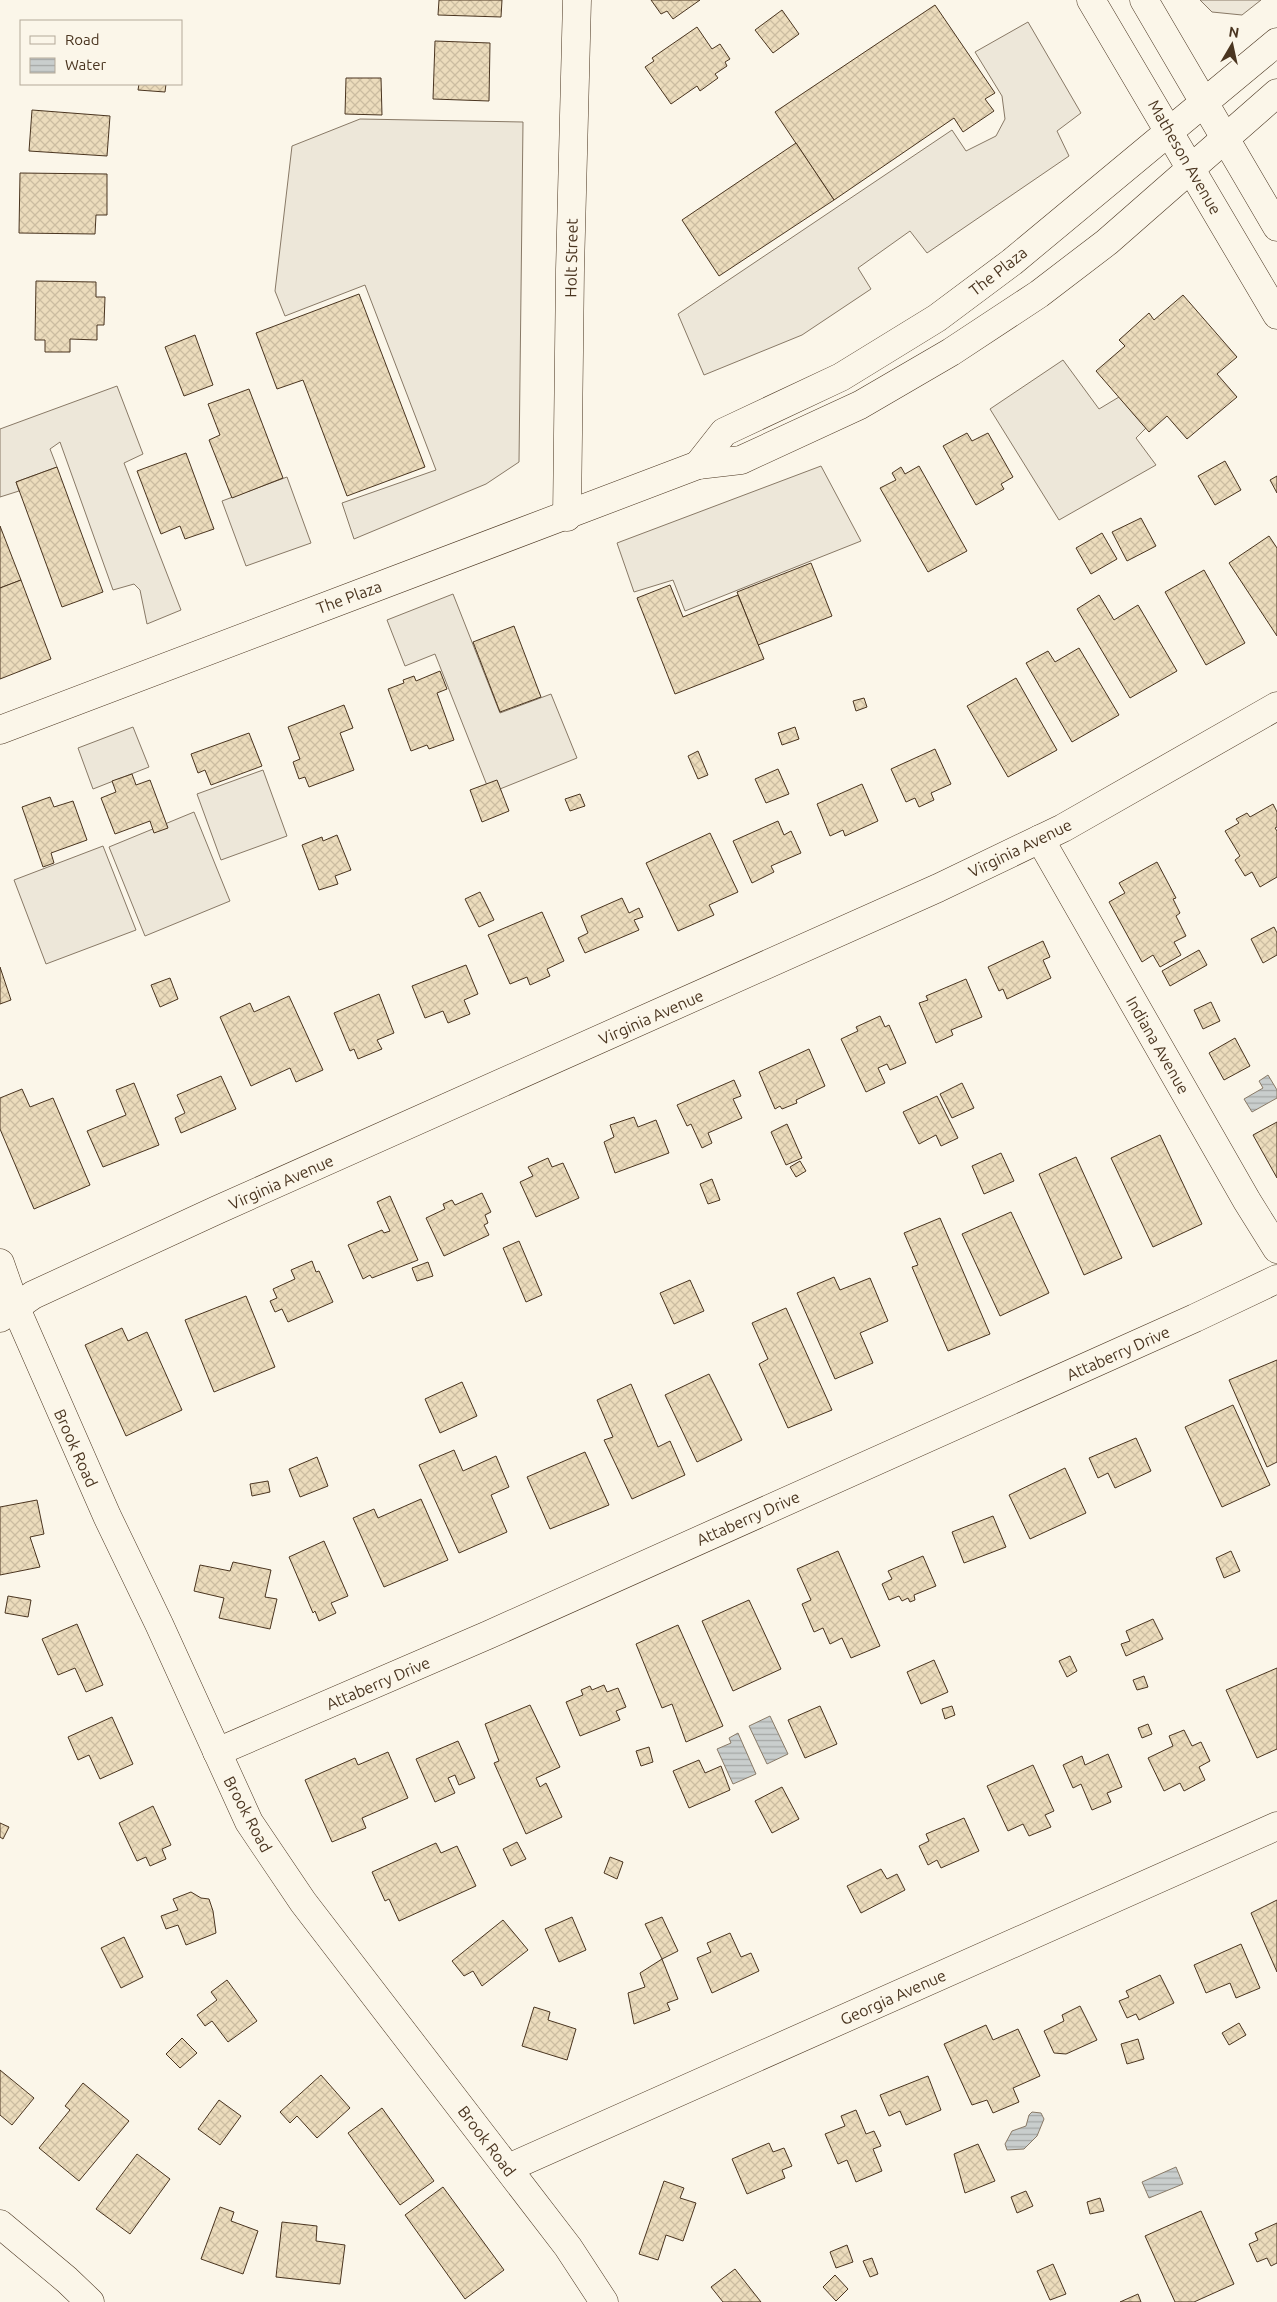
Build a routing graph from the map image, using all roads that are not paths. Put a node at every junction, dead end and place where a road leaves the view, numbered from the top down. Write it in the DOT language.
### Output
graph roads {
  1 [pos="577,0"];
  2 [pos="1092,0"];
  3 [pos="1144,0"];
  4 [pos="1277,42"];
  5 [pos="1277,93"];
  6 [pos="1205,102"];
  7 [pos="1170,132"];
  8 [pos="1226,138"];
  9 [pos="1192,168"];
  10 [pos="1277,227"];
  11 [pos="1277,315"];
  12 [pos="698,465"];
  13 [pos="567,517"];
  14 [pos="1277,706"];
  15 [pos="0,730"];
  16 [pos="1040,839"];
  17 [pos="1277,1249"];
  18 [pos="0,1263"];
  19 [pos="1277,1279"];
  20 [pos="7,1312"];
  21 [pos="217,1752"];
  22 [pos="1277,1826"];
  23 [pos="508,2168"];
  24 [pos="0,2224"];
  25 [pos="90,2302"];
  26 [pos="604,2302"];
  1 -- 13 [label="street, Holt Street"];
  2 -- 7 [label="street, Matheson Avenue"];
  3 -- 6 [label="street"];
  4 -- 6 [label="street, The Plaza"];
  5 -- 8 [label="street, The Plaza"];
  6 -- 7 [label="street, The Plaza"];
  6 -- 8 [label="street"];
  7 -- 9 [label="street, Matheson Avenue"];
  7 -- 12 [label="street, The Plaza"];
  8 -- 9 [label="street, The Plaza"];
  8 -- 10 [label="street"];
  9 -- 11 [label="street, Matheson Avenue"];
  9 -- 12 [label="street, The Plaza"];
  12 -- 13 [label="street, The Plaza"];
  13 -- 15 [label="street, The Plaza"];
  14 -- 16 [label="street, Virginia Avenue"];
  16 -- 17 [label="street, Indiana Avenue"];
  16 -- 20 [label="street, Virginia Avenue"];
  18 -- 20 [label="street, Brook Road"];
  19 -- 21 [label="street, Attaberry Drive"];
  20 -- 21 [label="street, Brook Road"];
  21 -- 23 [label="street, Brook Road"];
  22 -- 23 [label="street, Georgia Avenue"];
  23 -- 26 [label="street, Brook Road"];
  24 -- 25 [label="street"];
}
